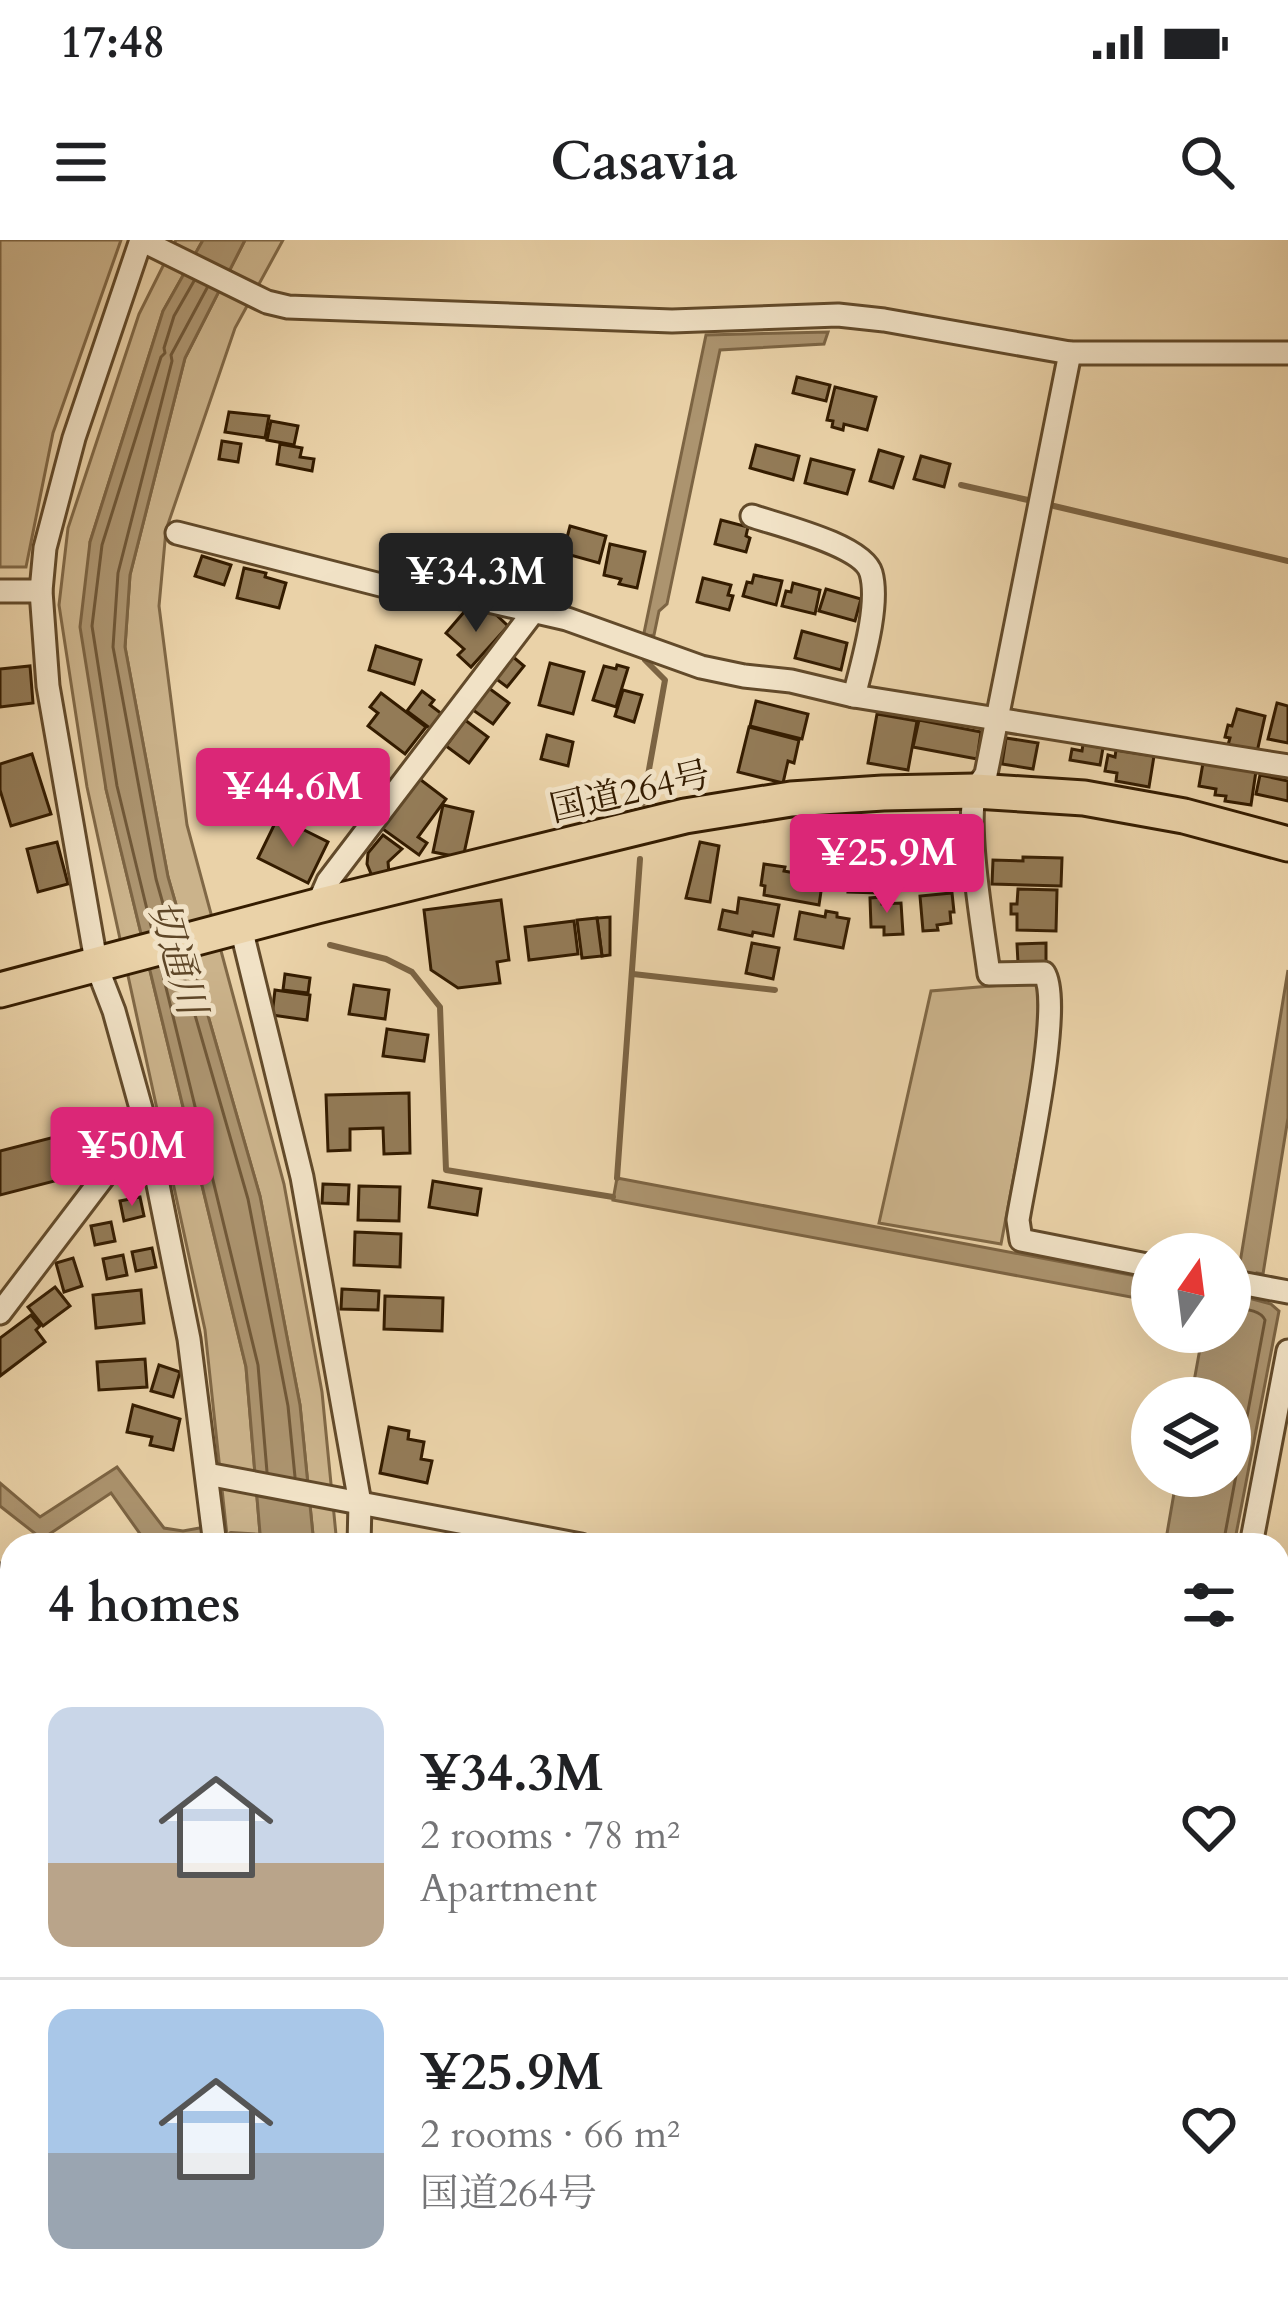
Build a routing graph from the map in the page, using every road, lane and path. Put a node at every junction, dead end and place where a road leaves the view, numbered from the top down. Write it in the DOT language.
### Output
graph roads {
  1 [pos="1070,353"];
  2 [pos="1288,353"];
  3 [pos="752,516"];
  4 [pos="177,532"];
  5 [pos="0,591"];
  6 [pos="41,591"];
  7 [pos="534,610"];
  8 [pos="854,696"];
  9 [pos="997,719"];
  10 [pos="1288,766"];
  11 [pos="975,791"];
  12 [pos="1288,844"];
  13 [pos="316,906"];
  14 [pos="241,928"];
  15 [pos="103,965"];
  16 [pos="0,990"];
  17 [pos="147,1130"];
  18 [pos="1131,1262"];
  19 [pos="1251,1285"];
  20 [pos="1288,1292"];
  21 [pos="0,1313"];
  22 [pos="1288,1351"];
  23 [pos="211,1475"];
  24 [pos="355,1502"];
  25 [pos="214,1533"];
  26 [pos="358,1533"];
  27 [pos="518,1533"];
  28 [pos="1253,1533"];
  1 -- 2 [label="street"];
  1 -- 6 [label="street"];
  1 -- 9 [label="street"];
  3 -- 8 [label="street"];
  4 -- 7 [label="street"];
  5 -- 6 [label="street"];
  6 -- 15 [label="street"];
  7 -- 8 [label="street"];
  7 -- 13 [label="street"];
  8 -- 9 [label="street"];
  9 -- 10 [label="street"];
  9 -- 11 [label="street"];
  11 -- 12 [label="highway, 国道264号"];
  11 -- 13 [label="highway, 国道264号"];
  11 -- 18 [label="street"];
  13 -- 14 [label="highway, 国道264号"];
  14 -- 15 [label="highway, 国道264号"];
  14 -- 24 [label="street"];
  15 -- 16 [label="highway, 国道264号"];
  15 -- 17 [label="street"];
  17 -- 21 [label="street"];
  17 -- 23 [label="street"];
  19 -- 20 [label="street"];
  22 -- 28 [label="street"];
  23 -- 24 [label="street"];
  23 -- 25 [label="street"];
  24 -- 26 [label="street"];
  24 -- 27 [label="street"];
}
